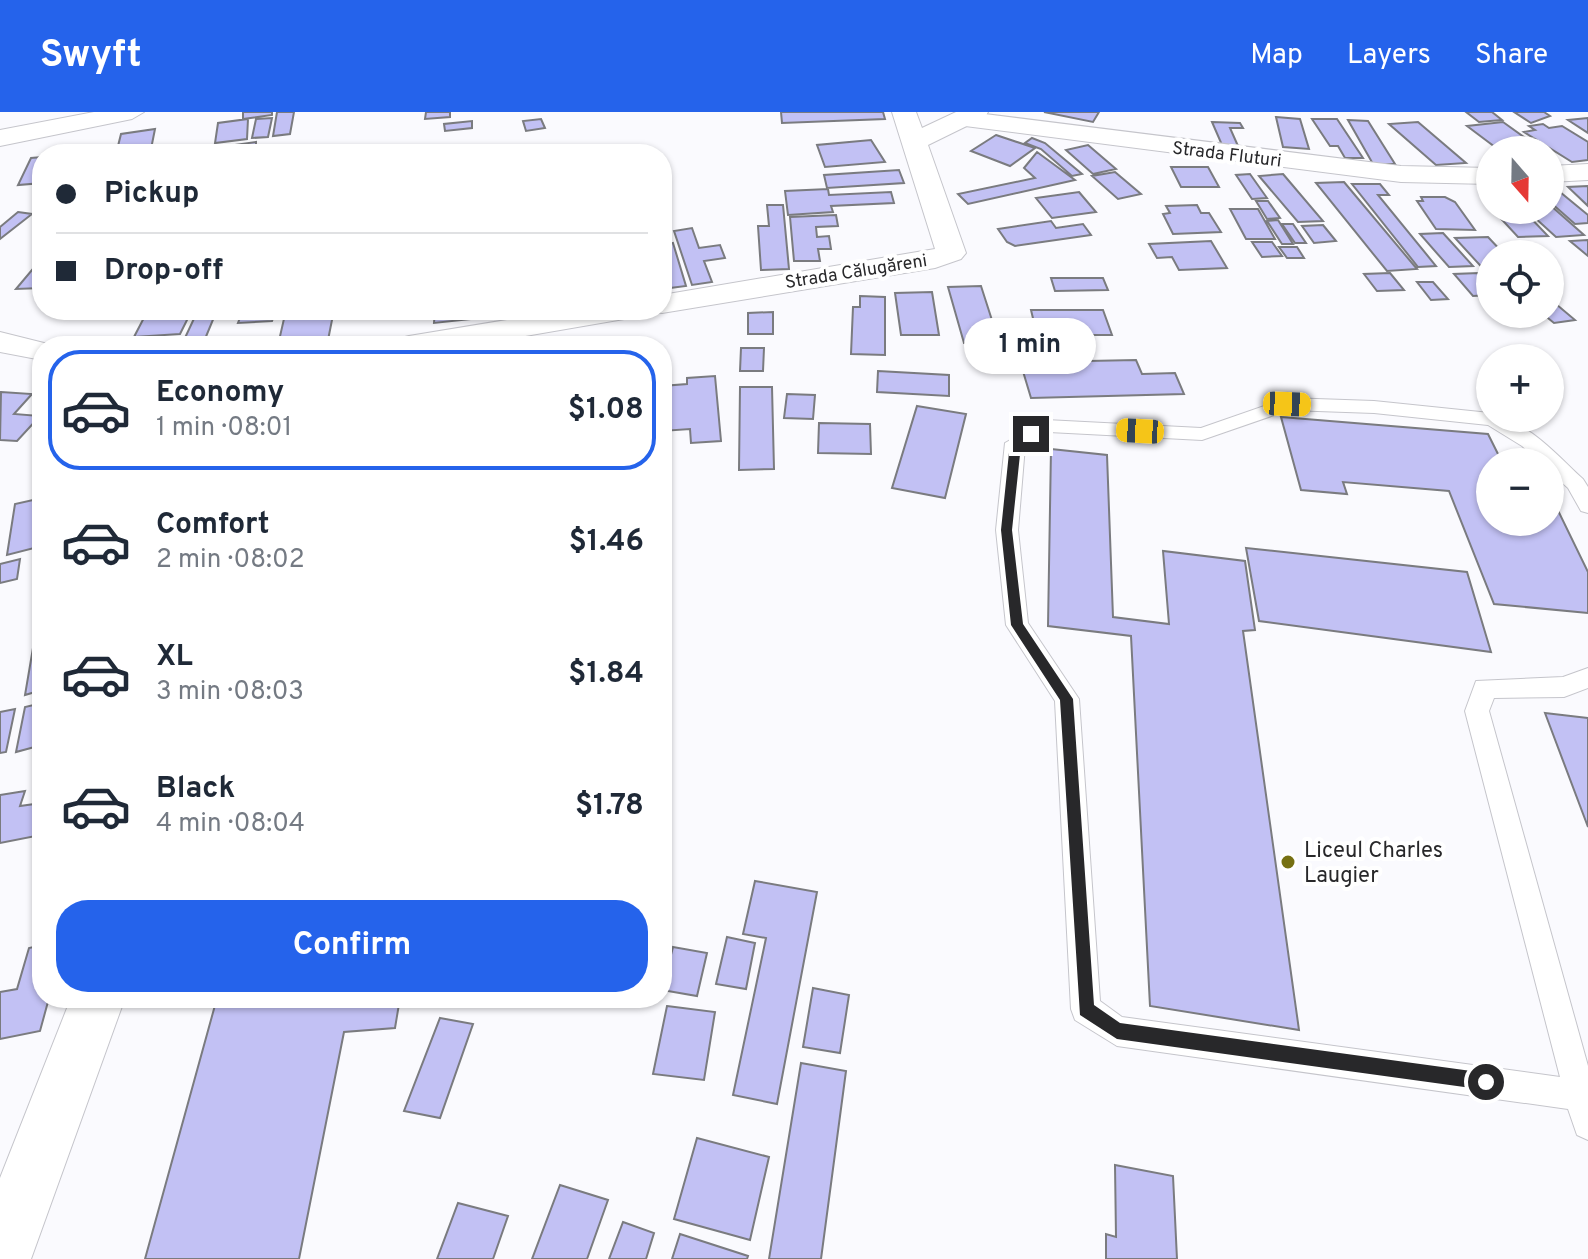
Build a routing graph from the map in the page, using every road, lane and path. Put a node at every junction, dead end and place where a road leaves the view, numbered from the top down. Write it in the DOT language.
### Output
graph roads {
  1 [pos="132,112"];
  2 [pos="904,112"];
  3 [pos="971,116"];
  4 [pos="0,138"];
  5 [pos="916,141"];
  6 [pos="1588,172"];
  7 [pos="1564,173"];
  8 [pos="1476,176"];
  9 [pos="672,302"];
  10 [pos="564,320"];
  11 [pos="469,336"];
  12 [pos="0,342"];
  13 [pos="32,348"];
  14 [pos="1588,506"];
  15 [pos="1588,678"];
  16 [pos="94,1008"];
  17 [pos="1579,1095"];
  18 [pos="1588,1124"];
  19 [pos="0,1258"];
  1 -- 4 [label="street"];
  2 -- 5 [label="street, Strada Călugăreni"];
  3 -- 5 [label="street"];
  3 -- 8 [label="street, Strada Fluturi"];
  5 -- 9 [label="street, Strada Călugăreni"];
  6 -- 7 [label="street"];
  10 -- 11 [label="street"];
  12 -- 13 [label="street"];
  14 -- 17 [label="lane"];
  15 -- 17 [label="lane"];
  16 -- 19 [label="street"];
  17 -- 18 [label="lane"];
}
